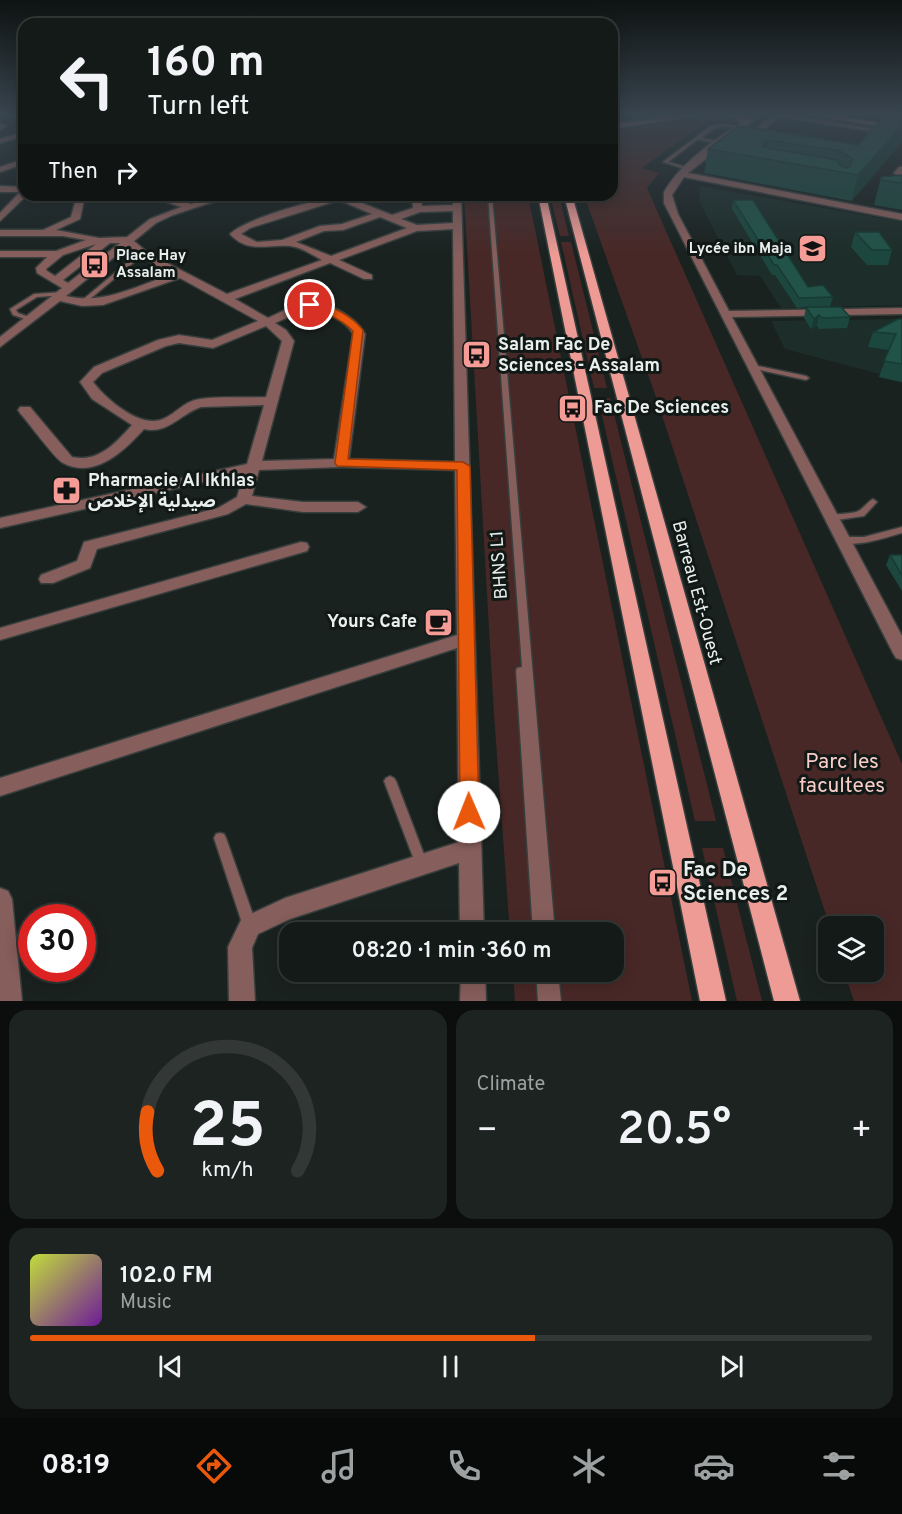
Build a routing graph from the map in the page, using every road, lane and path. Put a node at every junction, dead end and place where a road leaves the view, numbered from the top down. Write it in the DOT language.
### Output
graph roads {
  1 [pos="667,161"];
  2 [pos="697,161"];
  3 [pos="18,163"];
  4 [pos="902,169"];
  5 [pos="0,170"];
  6 [pos="684,171"];
  7 [pos="902,176"];
  8 [pos="0,189"];
  9 [pos="18,190"];
  10 [pos="18,195"];
  11 [pos="80,201"];
  12 [pos="174,201"];
  13 [pos="210,201"];
  14 [pos="325,201"];
  15 [pos="351,201"];
  16 [pos="417,201"];
  17 [pos="488,201"];
  18 [pos="488,201"];
  19 [pos="543,201"];
  20 [pos="570,201"];
  21 [pos="458,202"];
  22 [pos="191,207"];
  23 [pos="418,209"];
  24 [pos="380,214"];
  25 [pos="902,217"];
  26 [pos="0,218"];
  27 [pos="391,218"];
  28 [pos="75,219"];
  29 [pos="272,219"];
  30 [pos="458,226"];
  31 [pos="416,228"];
  32 [pos="0,232"];
  33 [pos="39,232"];
  34 [pos="306,234"];
  35 [pos="104,240"];
  36 [pos="129,240"];
  37 [pos="283,243"];
  38 [pos="142,253"];
  39 [pos="0,254"];
  40 [pos="59,254"];
  41 [pos="332,260"];
  42 [pos="179,275"];
  43 [pos="368,277"];
  44 [pos="55,280"];
  45 [pos="63,293"];
  46 [pos="225,299"];
  47 [pos="82,303"];
  48 [pos="902,311"];
  49 [pos="726,314"];
  50 [pos="30,319"];
  51 [pos="268,322"];
  52 [pos="0,343"];
  53 [pos="753,366"];
  54 [pos="806,378"];
  55 [pos="272,401"];
  56 [pos="25,410"];
  57 [pos="141,424"];
  58 [pos="341,463"];
  59 [pos="255,466"];
  60 [pos="463,466"];
  61 [pos="244,500"];
  62 [pos="873,502"];
  63 [pos="358,507"];
  64 [pos="830,518"];
  65 [pos="0,523"];
  66 [pos="902,530"];
  67 [pos="842,540"];
  68 [pos="301,547"];
  69 [pos="47,579"];
  70 [pos="0,634"];
  71 [pos="467,638"];
  72 [pos="902,652"];
  73 [pos="390,781"];
  74 [pos="0,787"];
  75 [pos="220,838"];
  76 [pos="470,849"];
  77 [pos="422,866"];
  78 [pos="0,899"];
  79 [pos="472,922"];
  80 [pos="539,922"];
  81 [pos="547,922"];
  82 [pos="250,926"];
  83 [pos="472,982"];
  84 [pos="544,982"];
  85 [pos="552,982"];
  86 [pos="9,1001"];
  87 [pos="242,1001"];
  88 [pos="473,1001"];
  89 [pos="545,1001"];
  90 [pos="554,1001"];
  91 [pos="713,1001"];
  92 [pos="787,1001"];
  1 -- 6 [label="lane"];
  2 -- 6 [label="street"];
  3 -- 5 [label="street"];
  4 -- 7 [label="street"];
  6 -- 25 [label="street"];
  6 -- 49 [label="street"];
  8 -- 9 [label="street"];
  10 -- 26 [label="street"];
  11 -- 28 [label="street"];
  12 -- 22 [label="street"];
  13 -- 22 [label="street"];
  14 -- 29 [label="street"];
  15 -- 24 [label="street"];
  16 -- 23 [label="street"];
  17 -- 80 [label="lane, BHNS L1"];
  18 -- 81 [label="lane, BHNS L1"];
  19 -- 91 [label="main road"];
  20 -- 92 [label="main road, Barreau Est-Ouest"];
  21 -- 23 [label="street"];
  21 -- 30 [label="street"];
  22 -- 36 [label="street"];
  23 -- 27 [label="street"];
  24 -- 27 [label="street"];
  24 -- 34 [label="street"];
  27 -- 31 [label="street"];
  28 -- 33 [label="street"];
  28 -- 35 [label="street"];
  29 -- 34 [label="street"];
  29 -- 37 [label="street"];
  30 -- 31 [label="street"];
  30 -- 60 [label="street"];
  31 -- 41 [label="street"];
  32 -- 33 [label="street"];
  33 -- 35 [label="street"];
  34 -- 37 [label="street"];
  35 -- 36 [label="street"];
  35 -- 40 [label="street"];
  35 -- 44 [label="street"];
  36 -- 38 [label="street"];
  36 -- 45 [label="street"];
  37 -- 41 [label="street"];
  38 -- 42 [label="street"];
  38 -- 47 [label="lane"];
  39 -- 40 [label="street"];
  40 -- 44 [label="street"];
  41 -- 43 [label="street"];
  41 -- 46 [label="street"];
  42 -- 46 [label="street"];
  42 -- 47 [label="street"];
  44 -- 45 [label="street"];
  45 -- 47 [label="street"];
  45 -- 50 [label="street"];
  45 -- 50 [label="lane"];
  46 -- 51 [label="street"];
  48 -- 49 [label="street"];
  49 -- 53 [label="street"];
  50 -- 52 [label="street"];
  51 -- 55 [label="street"];
  51 -- 57 [label="street"];
  51 -- 58 [label="street"];
  53 -- 54 [label="lane"];
  53 -- 64 [label="street"];
  55 -- 57 [label="street"];
  55 -- 59 [label="street"];
  56 -- 57 [label="street"];
  58 -- 59 [label="street"];
  58 -- 60 [label="street"];
  59 -- 61 [label="street"];
  59 -- 65 [label="street"];
  60 -- 71 [label="street"];
  61 -- 63 [label="street"];
  61 -- 69 [label="street"];
  62 -- 64 [label="lane"];
  64 -- 67 [label="street"];
  66 -- 67 [label="lane"];
  67 -- 72 [label="street"];
  68 -- 70 [label="street"];
  71 -- 74 [label="street"];
  71 -- 76 [label="street"];
  73 -- 77 [label="lane"];
  75 -- 82 [label="lane"];
  76 -- 77 [label="street"];
  76 -- 79 [label="street"];
  77 -- 82 [label="street"];
  78 -- 86 [label="street"];
  82 -- 87 [label="street"];
  83 -- 88 [label="street"];
  84 -- 89 [label="lane"];
  85 -- 90 [label="lane"];
}
